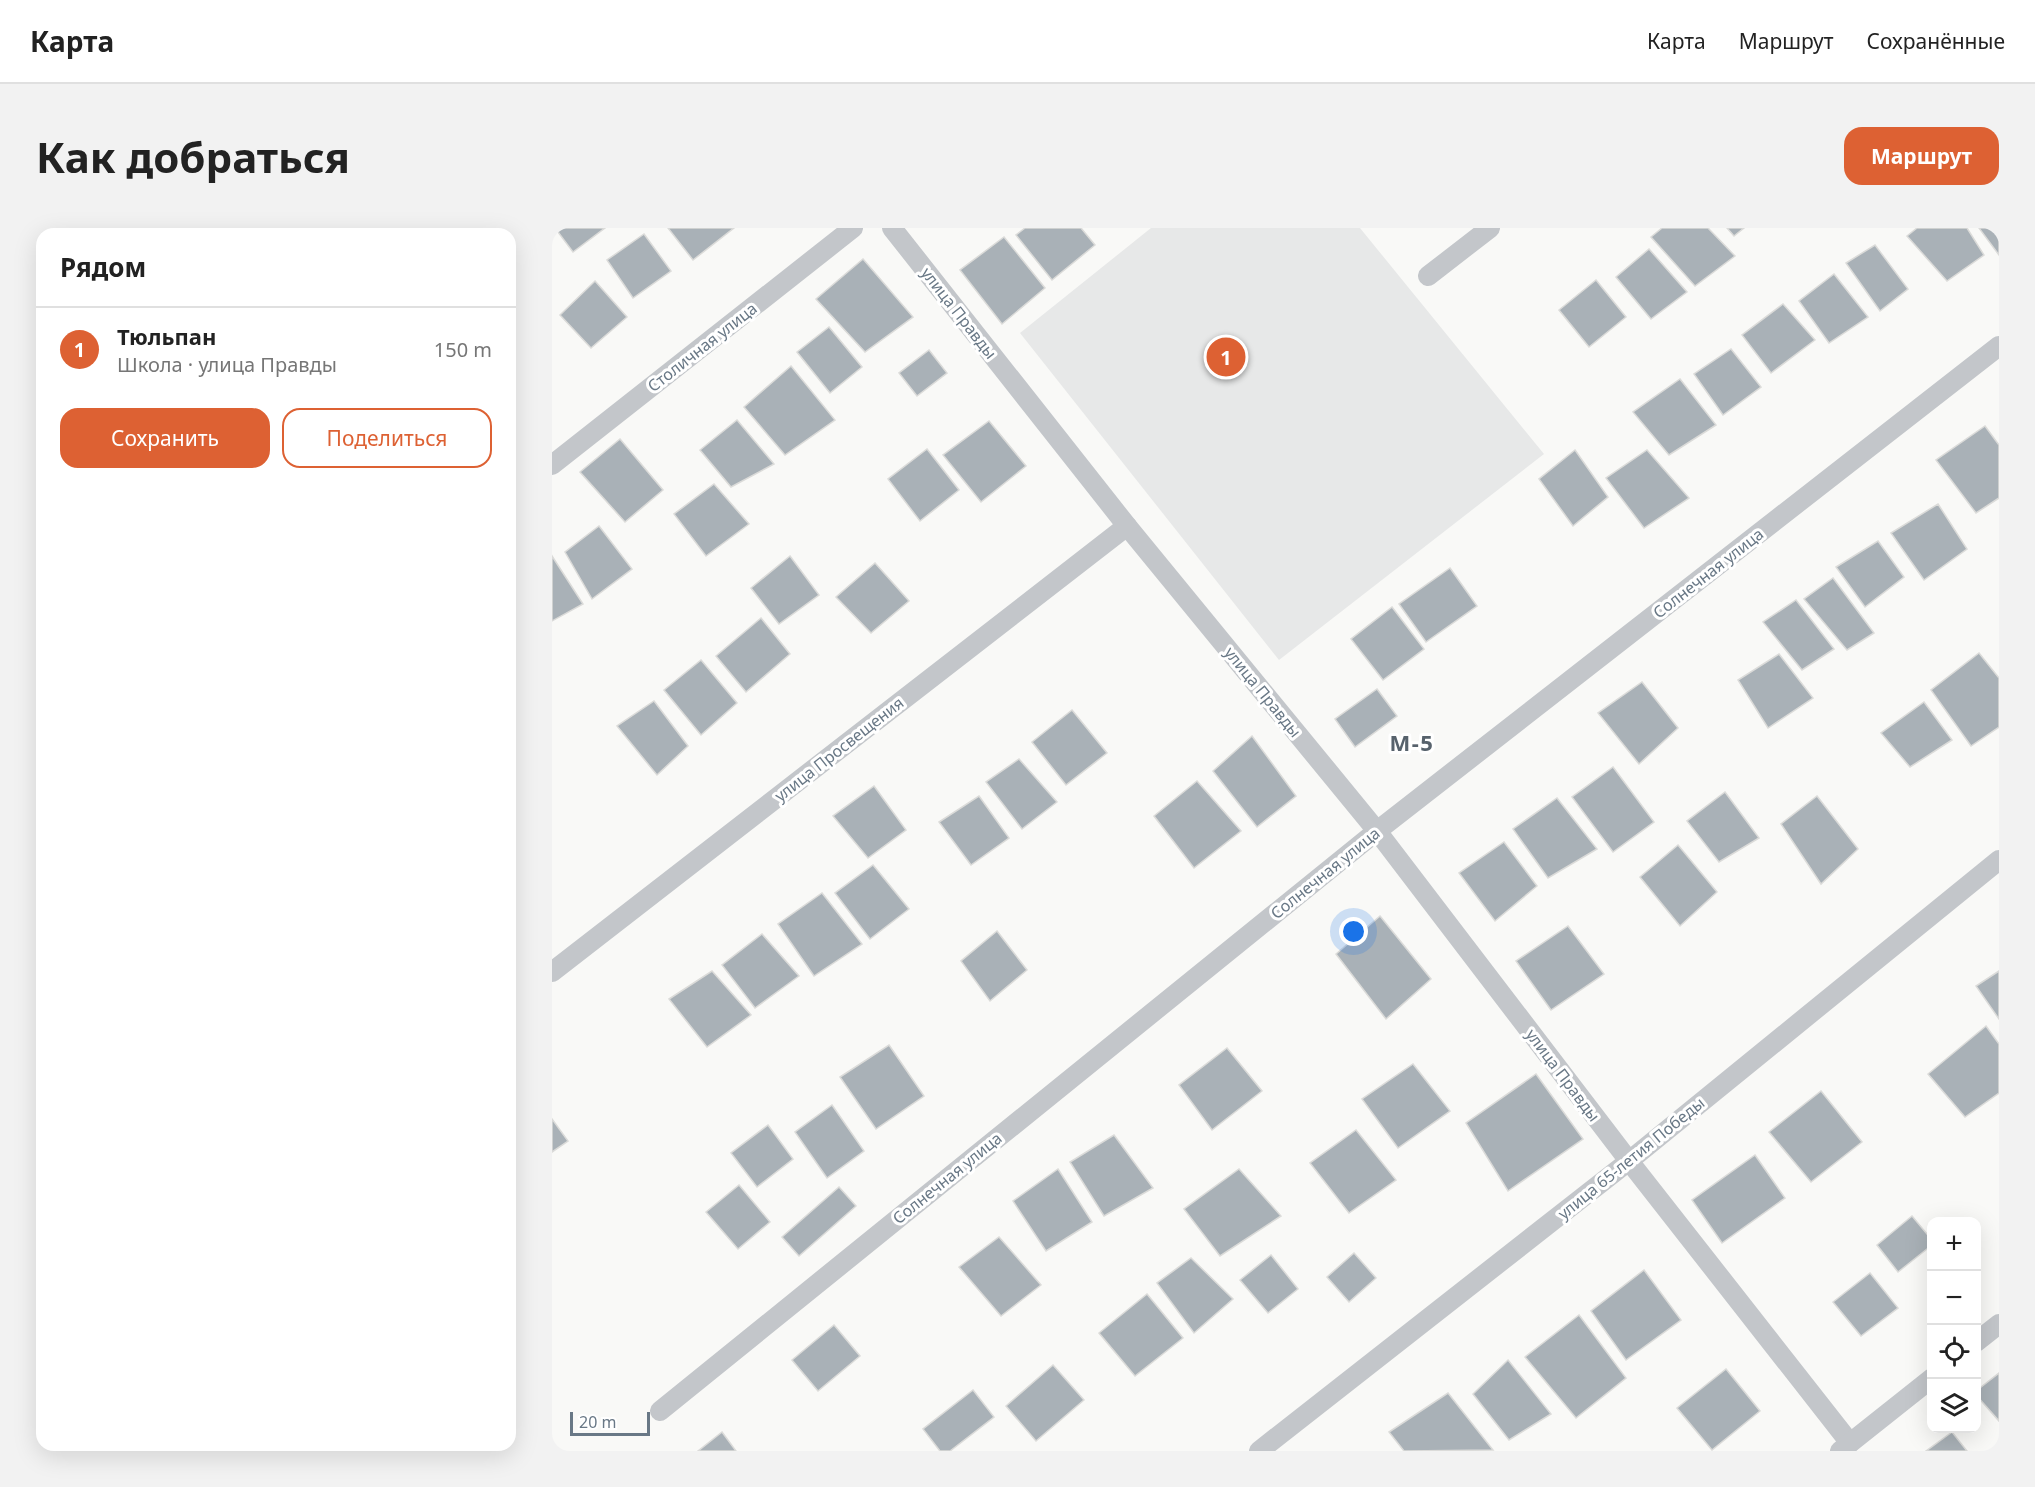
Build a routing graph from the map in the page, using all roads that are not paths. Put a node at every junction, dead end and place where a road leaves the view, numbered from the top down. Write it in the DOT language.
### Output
graph roads {
  1 [pos="853,228"];
  2 [pos="892,228"];
  3 [pos="1490,228"];
  4 [pos="1428,276"];
  5 [pos="1999,346"];
  6 [pos="552,465"];
  7 [pos="1127,525"];
  8 [pos="1377,831"];
  9 [pos="1999,860"];
  10 [pos="552,972"];
  11 [pos="1629,1161"];
  12 [pos="1999,1324"];
  13 [pos="1981,1339"];
  14 [pos="1931,1379"];
  15 [pos="660,1411"];
  16 [pos="1845,1447"];
  17 [pos="1259,1451"];
  1 -- 6 [label="street, Столичная улица"];
  2 -- 7 [label="street, улица Правды"];
  3 -- 4 [label="street"];
  5 -- 8 [label="street, Солнечная улица"];
  7 -- 8 [label="street, улица Правды"];
  7 -- 10 [label="street, улица Просвещения"];
  8 -- 11 [label="street, улица Правды"];
  8 -- 15 [label="street, Солнечная улица"];
  9 -- 11 [label="street, улица 65-летия Победы"];
  11 -- 16 [label="street, улица Правды"];
  11 -- 17 [label="street, улица 65-летия Победы"];
  12 -- 13 [label="street"];
  14 -- 16 [label="street"];
}
